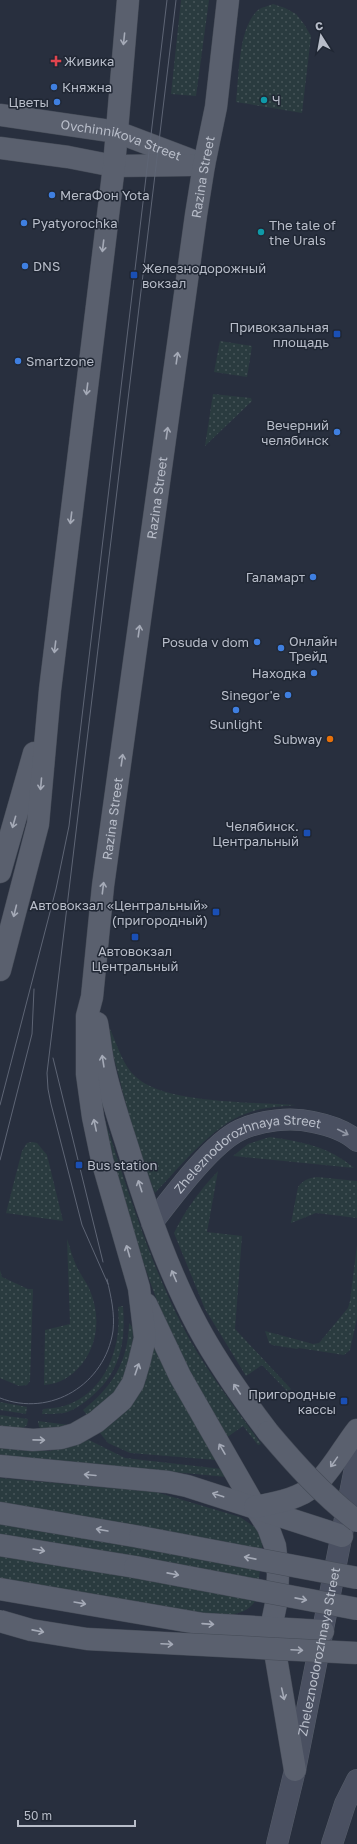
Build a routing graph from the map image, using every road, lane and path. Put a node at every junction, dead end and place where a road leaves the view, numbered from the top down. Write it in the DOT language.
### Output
graph roads {
  1 [pos="128,0"];
  2 [pos="228,0"];
  3 [pos="244,0"];
  4 [pos="225,36"];
  5 [pos="0,115"];
  6 [pos="116,132"];
  7 [pos="0,148"];
  8 [pos="204,165"];
  9 [pos="114,166"];
  10 [pos="48,704"];
  11 [pos="0,872"];
  12 [pos="0,970"];
  13 [pos="92,997"];
  14 [pos="357,1141"];
  15 [pos="152,1223"];
  16 [pos="139,1288"];
  17 [pos="357,1430"];
  18 [pos="0,1437"];
  19 [pos="357,1458"];
  20 [pos="0,1466"];
  21 [pos="255,1507"];
  22 [pos="0,1513"];
  23 [pos="357,1521"];
  24 [pos="342,1536"];
  25 [pos="0,1544"];
  26 [pos="357,1578"];
  27 [pos="0,1590"];
  28 [pos="357,1609"];
  29 [pos="0,1621"];
  30 [pos="271,1628"];
  31 [pos="323,1631"];
  32 [pos="357,1653"];
  33 [pos="295,1770"];
  34 [pos="357,1780"];
  35 [pos="277,1844"];
  36 [pos="332,1844"];
  1 -- 6 [label="main road, one-way"];
  2 -- 4 [label="main road, Razina Street"];
  3 -- 4 [label="main road"];
  4 -- 8 [label="main road, Razina Street"];
  5 -- 6 [label="main road, Ovchinnikova Street"];
  6 -- 8 [label="main road, Ovchinnikova Street"];
  6 -- 9 [label="main road"];
  7 -- 9 [label="main road, Ovchinnikova Street"];
  8 -- 9 [label="main road, Ovchinnikova Street"];
  13 -- 8 [label="main road, Razina Street, one-way"];
  9 -- 10 [label="main road, one-way"];
  10 -- 11 [label="main road, one-way"];
  10 -- 12 [label="main road, one-way"];
  15 -- 13 [label="main road, one-way"];
  16 -- 13 [label="main road, one-way"];
  15 -- 14 [label="main road, Zheleznodorozhnaya Street, one-way"];
  23 -- 15 [label="main road, one-way, bridge"];
  18 -- 16 [label="main road, one-way"];
  21 -- 16 [label="main road, one-way"];
  17 -- 21 [label="main road, one-way"];
  19 -- 24 [label="main road, Zheleznodorozhnaya Street"];
  21 -- 20 [label="main road, one-way"];
  21 -- 24 [label="main road"];
  21 -- 30 [label="main road"];
  26 -- 22 [label="main road, one-way, bridge"];
  24 -- 31 [label="main road, Zheleznodorozhnaya Street"];
  25 -- 28 [label="main road, one-way, bridge"];
  27 -- 30 [label="main road, one-way"];
  29 -- 32 [label="main road, one-way, bridge"];
  30 -- 31 [label="main road"];
  30 -- 33 [label="main road, one-way"];
  31 -- 33 [label="main road, Zheleznodorozhnaya Street"];
  33 -- 35 [label="main road, Zheleznodorozhnaya Street"];
  34 -- 36 [label="main road"];
}
